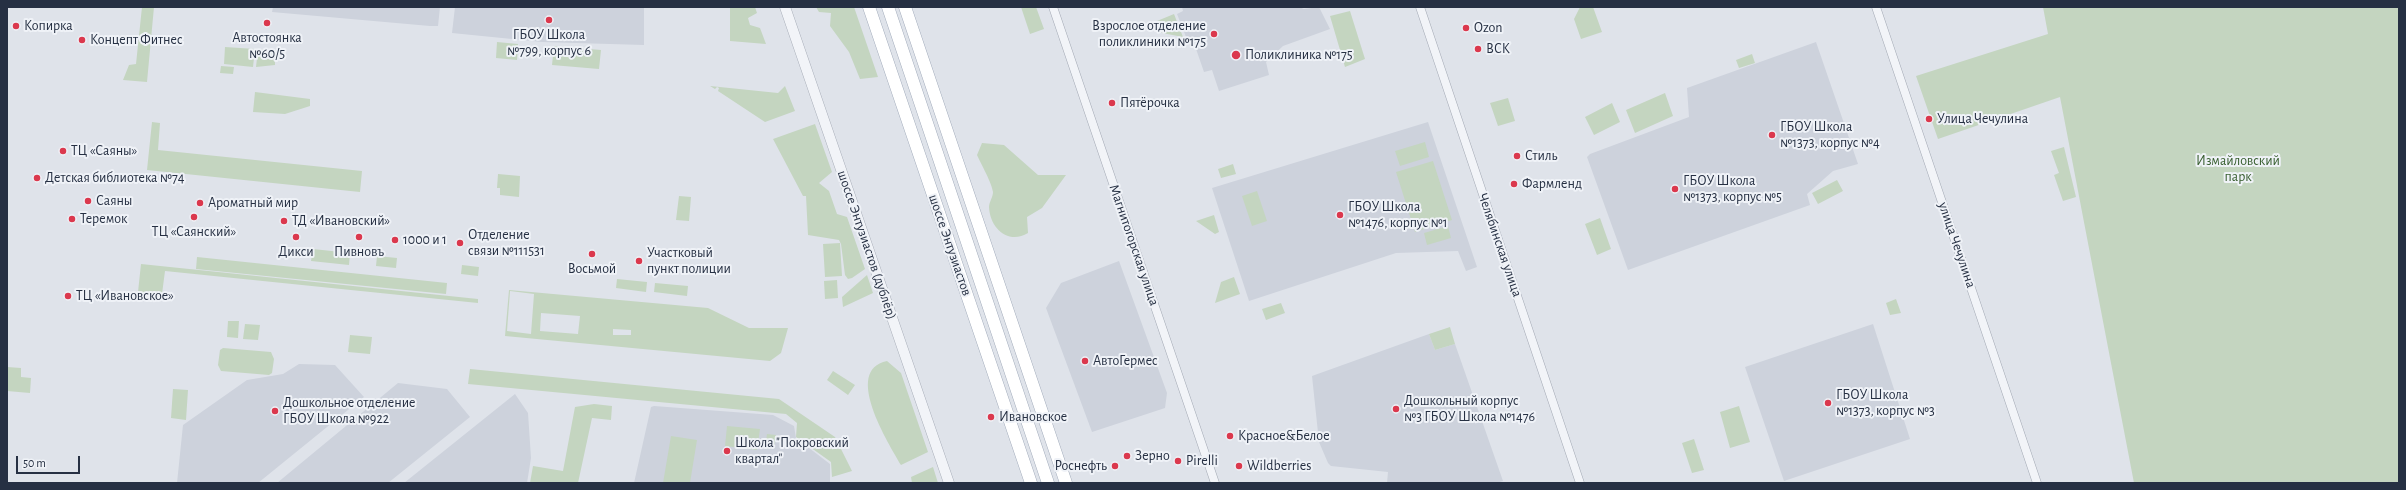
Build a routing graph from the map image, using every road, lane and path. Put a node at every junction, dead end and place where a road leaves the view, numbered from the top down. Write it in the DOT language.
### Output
graph roads {
  1 [pos="785,7"];
  2 [pos="869,7"];
  3 [pos="888,7"];
  4 [pos="905,7"];
  5 [pos="1053,7"];
  6 [pos="1420,7"];
  7 [pos="1876,7"];
  8 [pos="949,483"];
  9 [pos="1031,483"];
  10 [pos="1048,483"];
  11 [pos="1066,483"];
  12 [pos="1215,483"];
  13 [pos="1580,483"];
  14 [pos="2037,483"];
  1 -- 8 [label="street, шоссе Энтузиастов (дублёр)"];
  2 -- 9 [label="main road, шоссе Энтузиастов"];
  3 -- 10 [label="main road, шоссе Энтузиастов"];
  4 -- 11 [label="main road"];
  5 -- 12 [label="street, Магнитогорская улица"];
  6 -- 13 [label="street, Челябинская улица"];
  7 -- 14 [label="street, улица Чечулина"];
}
